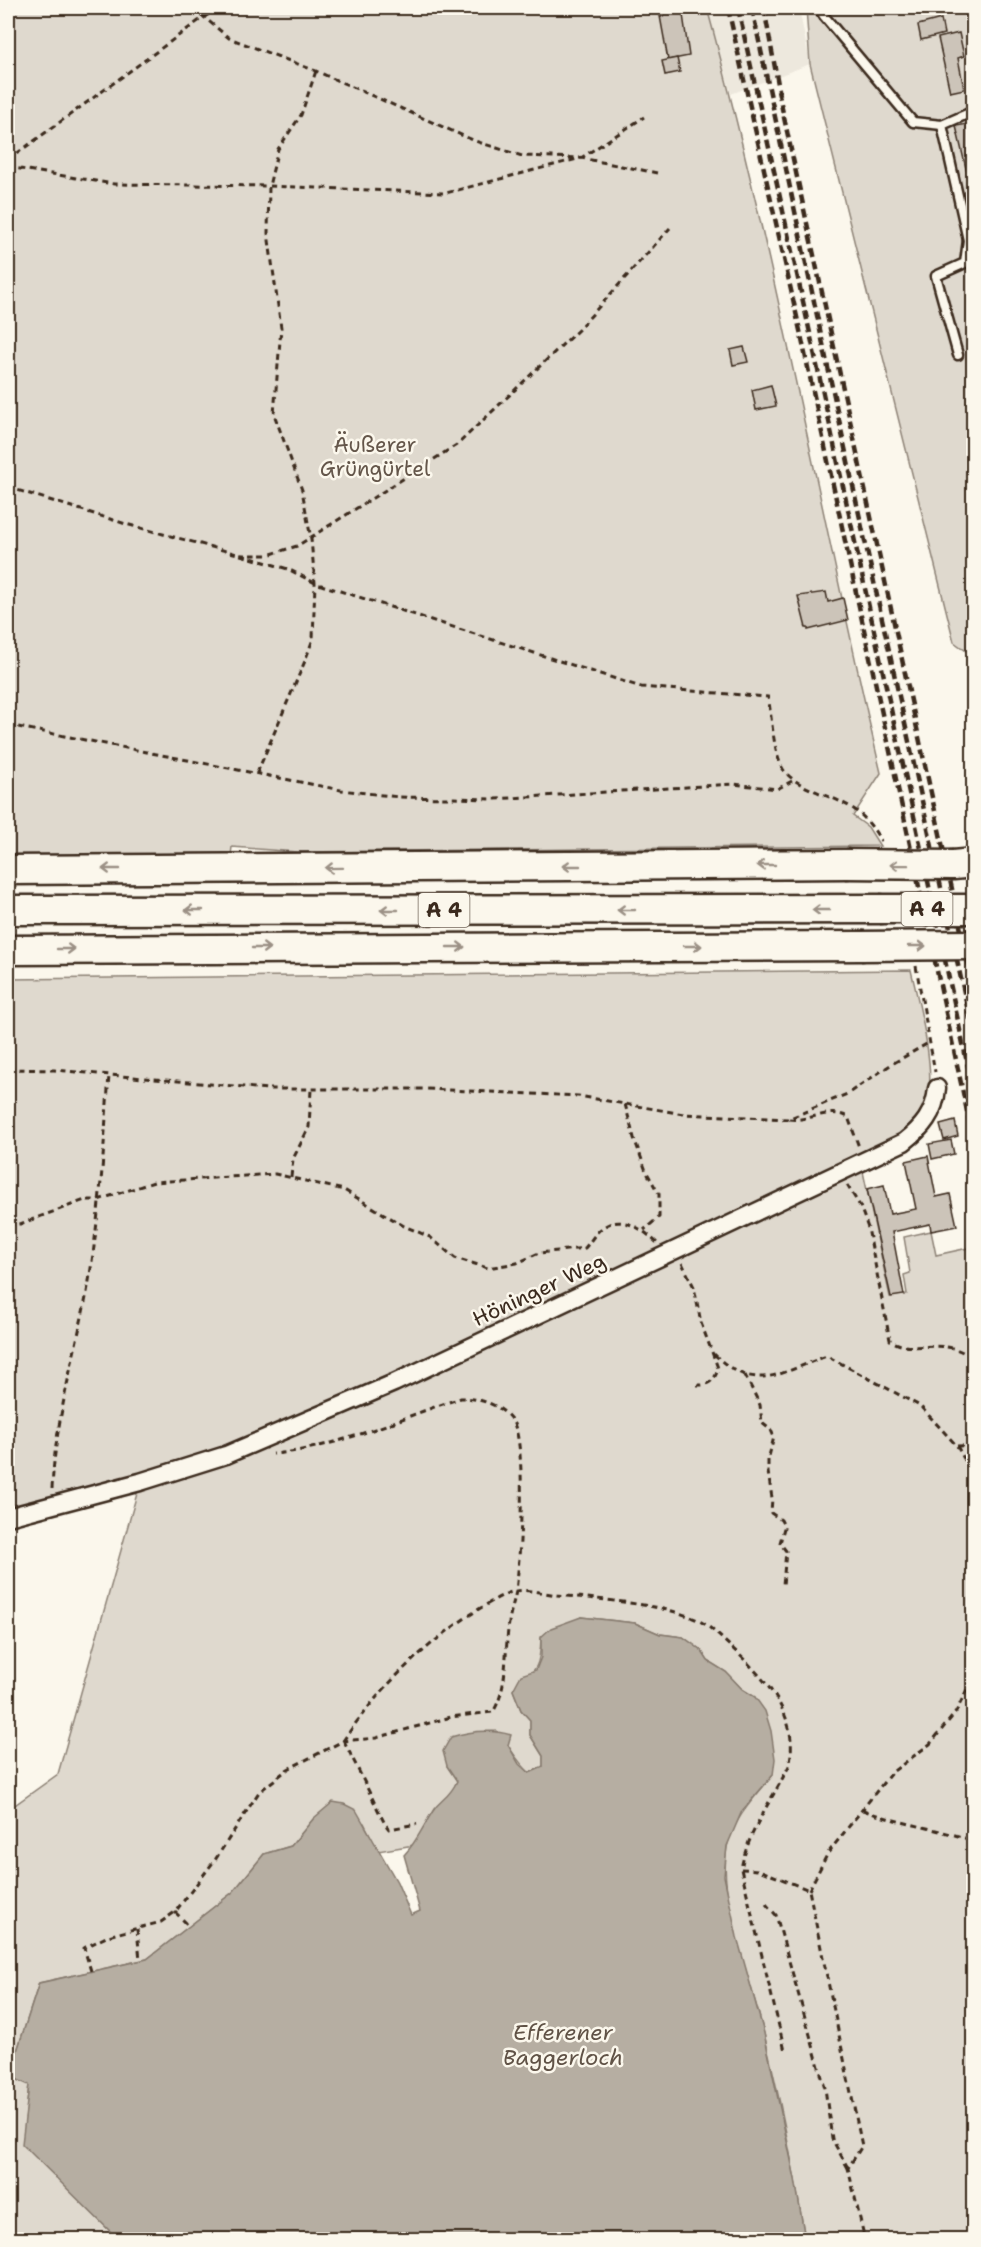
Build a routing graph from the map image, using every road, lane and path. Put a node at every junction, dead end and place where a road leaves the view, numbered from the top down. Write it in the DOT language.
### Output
graph roads {
  1 [pos="193,8"];
  2 [pos="202,8"];
  3 [pos="220,8"];
  4 [pos="819,8"];
  5 [pos="204,17"];
  6 [pos="316,71"];
  7 [pos="974,111"];
  8 [pos="644,117"];
  9 [pos="942,125"];
  10 [pos="581,158"];
  11 [pos="8,160"];
  12 [pos="8,167"];
  13 [pos="657,173"];
  14 [pos="269,186"];
  15 [pos="670,228"];
  16 [pos="971,240"];
  17 [pos="958,356"];
  18 [pos="8,489"];
  19 [pos="311,539"];
  20 [pos="241,555"];
  21 [pos="315,583"];
  22 [pos="8,725"];
  23 [pos="257,773"];
  24 [pos="794,780"];
  25 [pos="884,847"];
  26 [pos="967,864"];
  27 [pos="295,868"];
  28 [pos="8,870"];
  29 [pos="8,902"];
  30 [pos="974,909"];
  31 [pos="8,910"];
  32 [pos="974,945"];
  33 [pos="8,950"];
  34 [pos="916,969"];
  35 [pos="930,1042"];
  36 [pos="8,1069"];
  37 [pos="109,1075"];
  38 [pos="311,1089"];
  39 [pos="937,1089"];
  40 [pos="625,1104"];
  41 [pos="788,1119"];
  42 [pos="866,1162"];
  43 [pos="839,1174"];
  44 [pos="291,1178"];
  45 [pos="98,1200"];
  46 [pos="8,1225"];
  47 [pos="644,1230"];
  48 [pos="671,1253"];
  49 [pos="714,1354"];
  50 [pos="974,1360"];
  51 [pos="745,1375"];
  52 [pos="697,1385"];
  53 [pos="974,1445"];
  54 [pos="957,1446"];
  55 [pos="266,1455"];
  56 [pos="974,1482"];
  57 [pos="51,1505"];
  58 [pos="8,1516"];
  59 [pos="783,1585"];
  60 [pos="516,1591"];
  61 [pos="974,1675"];
  62 [pos="343,1741"];
  63 [pos="862,1810"];
  64 [pos="417,1824"];
  65 [pos="974,1841"];
  66 [pos="741,1869"];
  67 [pos="809,1890"];
  68 [pos="766,1904"];
  69 [pos="175,1912"];
  70 [pos="189,1926"];
  71 [pos="137,1929"];
  72 [pos="140,1960"];
  73 [pos="91,1971"];
  74 [pos="785,2051"];
  75 [pos="848,2168"];
  76 [pos="8,2237"];
  77 [pos="13,2240"];
  78 [pos="865,2240"];
  1 -- 5 [label="path"];
  2 -- 5 [label="path"];
  3 -- 5 [label="path"];
  4 -- 9 [label="lane"];
  5 -- 6 [label="path"];
  5 -- 11 [label="path"];
  6 -- 10 [label="path"];
  6 -- 14 [label="path"];
  7 -- 9 [label="lane"];
  8 -- 10 [label="path"];
  9 -- 16 [label="lane"];
  10 -- 13 [label="path"];
  10 -- 14 [label="path"];
  12 -- 14 [label="path"];
  14 -- 19 [label="path"];
  15 -- 19 [label="path"];
  16 -- 17 [label="lane"];
  18 -- 20 [label="path"];
  19 -- 20 [label="path"];
  19 -- 21 [label="path"];
  20 -- 21 [label="path"];
  21 -- 23 [label="path"];
  21 -- 24 [label="path"];
  22 -- 23 [label="path"];
  23 -- 24 [label="path"];
  24 -- 25 [label="path"];
  26 -- 27 [label="highway, one-way, bridge"];
  27 -- 28 [label="highway, one-way"];
  27 -- 29 [label="highway"];
  30 -- 31 [label="highway, A 4, one-way, bridge"];
  33 -- 32 [label="highway, A 4, one-way, bridge"];
  34 -- 35 [label="path"];
  35 -- 39 [label="path"];
  35 -- 41 [label="path"];
  36 -- 37 [label="path"];
  37 -- 38 [label="path"];
  37 -- 45 [label="path"];
  38 -- 40 [label="path"];
  38 -- 44 [label="path"];
  39 -- 42 [label="street, Höninger Weg"];
  40 -- 41 [label="path"];
  40 -- 47 [label="path"];
  41 -- 42 [label="path"];
  42 -- 43 [label="street, Höninger Weg"];
  43 -- 48 [label="street, Höninger Weg"];
  43 -- 50 [label="path"];
  44 -- 45 [label="path"];
  44 -- 47 [label="path"];
  45 -- 46 [label="path"];
  45 -- 57 [label="path"];
  47 -- 48 [label="path"];
  48 -- 49 [label="path"];
  48 -- 57 [label="street, Höninger Weg"];
  49 -- 51 [label="path"];
  49 -- 52 [label="path"];
  51 -- 54 [label="path"];
  51 -- 59 [label="path"];
  53 -- 54 [label="path"];
  54 -- 56 [label="path"];
  55 -- 60 [label="path"];
  57 -- 58 [label="street, Höninger Weg"];
  60 -- 62 [label="path"];
  60 -- 62 [label="path"];
  60 -- 66 [label="path"];
  61 -- 63 [label="path"];
  62 -- 64 [label="path"];
  62 -- 69 [label="path"];
  63 -- 65 [label="path"];
  63 -- 67 [label="path"];
  66 -- 67 [label="path"];
  66 -- 74 [label="path"];
  67 -- 75 [label="path"];
  68 -- 75 [label="path"];
  69 -- 70 [label="path"];
  69 -- 71 [label="path"];
  71 -- 72 [label="path"];
  71 -- 73 [label="path"];
  75 -- 78 [label="path"];
  76 -- 77 [label="path"];
}
